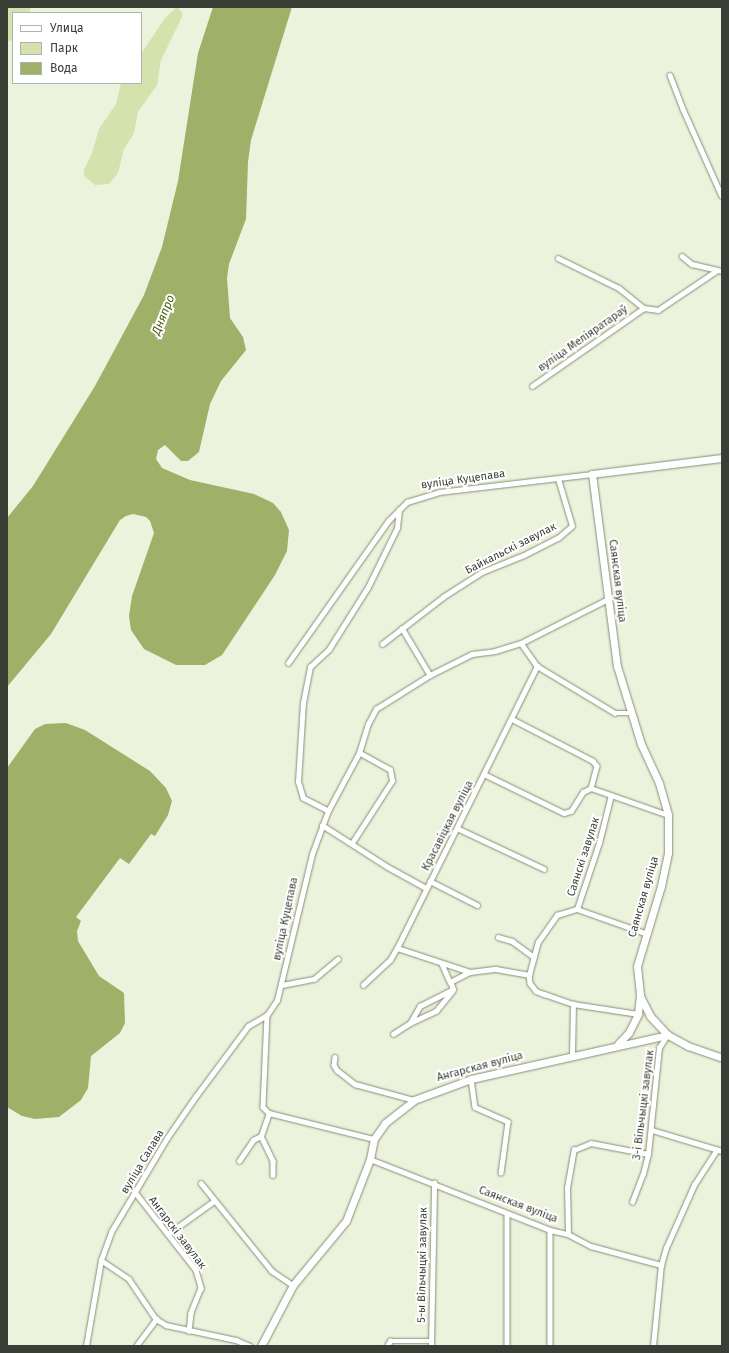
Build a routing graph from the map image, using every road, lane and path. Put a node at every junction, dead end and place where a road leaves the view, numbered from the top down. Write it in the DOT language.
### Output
graph roads {
  1 [pos="670,75"];
  2 [pos="722,196"];
  3 [pos="682,256"];
  4 [pos="558,258"];
  5 [pos="716,271"];
  6 [pos="722,271"];
  7 [pos="644,308"];
  8 [pos="532,386"];
  9 [pos="722,458"];
  10 [pos="592,474"];
  11 [pos="558,479"];
  12 [pos="399,509"];
  13 [pos="608,599"];
  14 [pos="402,628"];
  15 [pos="521,643"];
  16 [pos="382,644"];
  17 [pos="288,663"];
  18 [pos="537,666"];
  19 [pos="430,675"];
  20 [pos="632,714"];
  21 [pos="512,719"];
  22 [pos="359,753"];
  23 [pos="484,774"];
  24 [pos="591,788"];
  25 [pos="611,795"];
  26 [pos="328,811"];
  27 [pos="668,815"];
  28 [pos="322,825"];
  29 [pos="457,828"];
  30 [pos="352,843"];
  31 [pos="544,870"];
  32 [pos="430,881"];
  33 [pos="426,888"];
  34 [pos="477,905"];
  35 [pos="577,909"];
  36 [pos="645,933"];
  37 [pos="498,937"];
  38 [pos="397,948"];
  39 [pos="534,957"];
  40 [pos="338,959"];
  41 [pos="442,964"];
  42 [pos="470,972"];
  43 [pos="530,975"];
  44 [pos="450,982"];
  45 [pos="363,985"];
  46 [pos="282,986"];
  47 [pos="453,989"];
  48 [pos="640,996"];
  49 [pos="573,1004"];
  50 [pos="638,1014"];
  51 [pos="267,1015"];
  52 [pos="410,1023"];
  53 [pos="393,1034"];
  54 [pos="668,1035"];
  55 [pos="618,1044"];
  56 [pos="572,1055"];
  57 [pos="335,1057"];
  58 [pos="722,1058"];
  59 [pos="471,1078"];
  60 [pos="414,1100"];
  61 [pos="269,1113"];
  62 [pos="652,1130"];
  63 [pos="260,1136"];
  64 [pos="374,1139"];
  65 [pos="716,1151"];
  66 [pos="722,1151"];
  67 [pos="648,1154"];
  68 [pos="370,1158"];
  69 [pos="239,1161"];
  70 [pos="501,1173"];
  71 [pos="273,1176"];
  72 [pos="201,1183"];
  73 [pos="434,1183"];
  74 [pos="135,1192"];
  75 [pos="214,1201"];
  76 [pos="632,1202"];
  77 [pos="507,1214"];
  78 [pos="550,1230"];
  79 [pos="168,1234"];
  80 [pos="568,1234"];
  81 [pos="101,1260"];
  82 [pos="660,1265"];
  83 [pos="293,1285"];
  84 [pos="156,1319"];
  85 [pos="189,1331"];
  86 [pos="431,1344"];
  87 [pos="86,1346"];
  88 [pos="136,1346"];
  89 [pos="250,1346"];
  90 [pos="261,1346"];
  91 [pos="387,1346"];
  92 [pos="507,1346"];
  93 [pos="550,1346"];
  94 [pos="653,1346"];
  1 -- 2 [label="street"];
  3 -- 5 [label="street"];
  4 -- 7 [label="street, вуліца Меліяратараў"];
  5 -- 6 [label="street"];
  5 -- 7 [label="street, вуліца Меліяратараў"];
  7 -- 8 [label="street, вуліца Меліяратараў"];
  9 -- 10 [label="main road, вуліца Куцепава"];
  10 -- 11 [label="street, вуліца Куцепава"];
  10 -- 13 [label="main road, Саянская вуліца"];
  11 -- 12 [label="street, вуліца Куцепава"];
  11 -- 14 [label="street, Байкальскі завулак"];
  12 -- 17 [label="street, вуліца Куцепава"];
  12 -- 26 [label="street"];
  13 -- 15 [label="street, вуліца Куцепава"];
  13 -- 20 [label="main road, Саянская вуліца"];
  14 -- 16 [label="street, Байкальскі завулак"];
  14 -- 19 [label="street"];
  15 -- 18 [label="street"];
  15 -- 19 [label="street, вуліца Куцепава"];
  18 -- 20 [label="street"];
  18 -- 21 [label="street, Красавіцкая вуліца"];
  19 -- 22 [label="street, вуліца Куцепава"];
  20 -- 27 [label="main road, Саянская вуліца"];
  21 -- 23 [label="street, Красавіцкая вуліца"];
  21 -- 24 [label="street"];
  22 -- 26 [label="street, вуліца Куцепава"];
  22 -- 30 [label="street"];
  23 -- 24 [label="street"];
  23 -- 29 [label="street, Красавіцкая вуліца"];
  24 -- 25 [label="street"];
  25 -- 27 [label="street"];
  25 -- 35 [label="street, Саянскі завулак"];
  26 -- 28 [label="street, вуліца Куцепава"];
  27 -- 36 [label="main road, Саянская вуліца"];
  28 -- 30 [label="street"];
  28 -- 46 [label="street, вуліца Куцепава"];
  29 -- 31 [label="street"];
  29 -- 32 [label="street, Красавіцкая вуліца"];
  30 -- 33 [label="street"];
  32 -- 33 [label="street, Красавіцкая вуліца"];
  32 -- 34 [label="street"];
  33 -- 38 [label="street, Красавіцкая вуліца"];
  35 -- 36 [label="street"];
  35 -- 39 [label="street, Саянскі завулак"];
  36 -- 48 [label="main road, Саянская вуліца"];
  37 -- 39 [label="street"];
  38 -- 41 [label="street"];
  38 -- 45 [label="street, Красавіцкая вуліца"];
  39 -- 43 [label="street, Саянскі завулак"];
  40 -- 46 [label="street"];
  41 -- 42 [label="street"];
  41 -- 44 [label="street"];
  42 -- 43 [label="street"];
  42 -- 44 [label="street"];
  43 -- 49 [label="street"];
  44 -- 47 [label="street"];
  46 -- 51 [label="street, вуліца Куцепава"];
  47 -- 52 [label="street"];
  47 -- 52 [label="street"];
  48 -- 50 [label="main road"];
  48 -- 54 [label="main road, Саянская вуліца"];
  49 -- 50 [label="street"];
  49 -- 56 [label="street"];
  50 -- 55 [label="main road"];
  51 -- 61 [label="street"];
  51 -- 74 [label="street, вуліца Салава"];
  52 -- 53 [label="street"];
  54 -- 55 [label="main road, Ангарская вуліца"];
  54 -- 58 [label="main road"];
  54 -- 62 [label="street, 3-і Вільчыцкі завулак"];
  55 -- 56 [label="main road, Ангарская вуліца"];
  56 -- 59 [label="main road, Ангарская вуліца"];
  57 -- 60 [label="street"];
  59 -- 60 [label="main road, Ангарская вуліца"];
  59 -- 70 [label="street"];
  60 -- 64 [label="main road, Ангарская вуліца"];
  61 -- 63 [label="street"];
  61 -- 64 [label="street"];
  62 -- 65 [label="street"];
  62 -- 67 [label="street, 3-і Вільчыцкі завулак"];
  63 -- 69 [label="street"];
  63 -- 71 [label="street"];
  64 -- 68 [label="main road, Ангарская вуліца"];
  65 -- 66 [label="street"];
  65 -- 82 [label="street"];
  67 -- 76 [label="street, 3-і Вільчыцкі завулак"];
  67 -- 80 [label="street"];
  68 -- 73 [label="street, Саянская вуліца"];
  68 -- 83 [label="main road, Ангарская вуліца"];
  72 -- 75 [label="street"];
  73 -- 77 [label="street, Саянская вуліца"];
  73 -- 86 [label="street, 5-ы Вільчыцкі завулак"];
  74 -- 79 [label="street, Ангарскі завулак"];
  74 -- 81 [label="street, вуліца Салава"];
  75 -- 79 [label="street"];
  75 -- 83 [label="street"];
  77 -- 78 [label="street, Саянская вуліца"];
  77 -- 92 [label="street"];
  78 -- 80 [label="street, Саянская вуліца"];
  78 -- 93 [label="street"];
  79 -- 85 [label="street, Ангарскі завулак"];
  80 -- 82 [label="street, Саянская вуліца"];
  81 -- 84 [label="street"];
  81 -- 87 [label="street, вуліца Салава"];
  82 -- 94 [label="street"];
  83 -- 90 [label="main road, Ангарская вуліца"];
  84 -- 85 [label="street"];
  84 -- 88 [label="street"];
  85 -- 89 [label="street"];
  86 -- 91 [label="street"];
}
